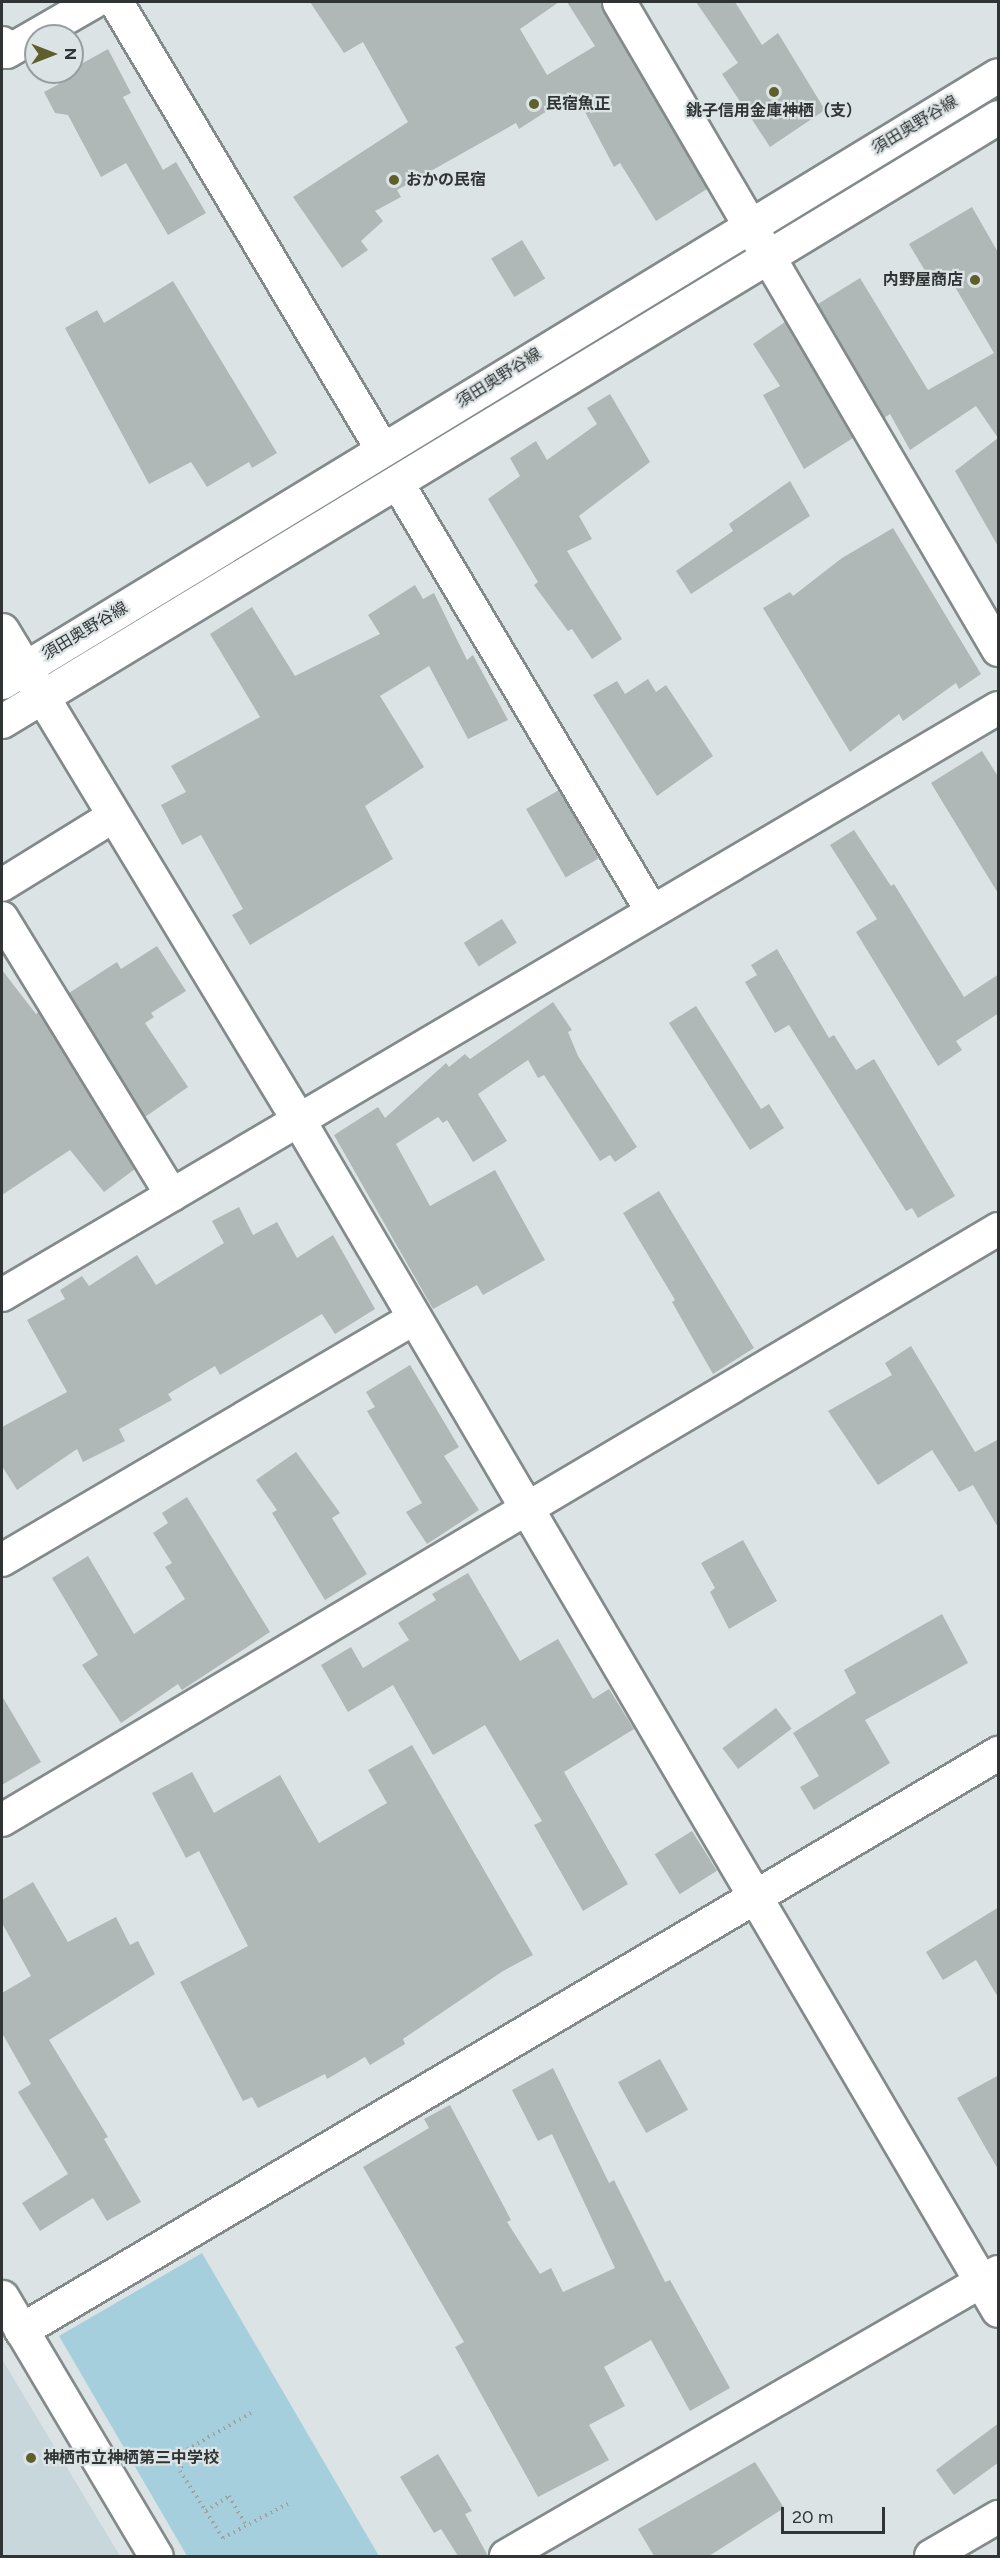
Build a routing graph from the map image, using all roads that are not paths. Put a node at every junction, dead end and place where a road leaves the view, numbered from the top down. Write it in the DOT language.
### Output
graph roads {
  1 [pos="94,2"];
  2 [pos="116,2"];
  3 [pos="620,2"];
  4 [pos="2,43"];
  5 [pos="999,75"];
  6 [pos="999,117"];
  7 [pos="752,222"];
  8 [pos="771,255"];
  9 [pos="382,449"];
  10 [pos="397,482"];
  11 [pos="2,630"];
  12 [pos="999,649"];
  13 [pos="13,675"];
  14 [pos="39,697"];
  15 [pos="999,708"];
  16 [pos="2,721"];
  17 [pos="112,817"];
  18 [pos="2,885"];
  19 [pos="651,910"];
  20 [pos="2,918"];
  21 [pos="299,1121"];
  22 [pos="172,1195"];
  23 [pos="999,1229"];
  24 [pos="2,1295"];
  25 [pos="413,1319"];
  26 [pos="528,1506"];
  27 [pos="2,1560"];
  28 [pos="999,1753"];
  29 [pos="2,1820"];
  30 [pos="758,1895"];
  31 [pos="990,2277"];
  32 [pos="2,2297"];
  33 [pos="999,2310"];
  34 [pos="21,2330"];
  35 [pos="999,2517"];
  36 [pos="156,2556"];
  37 [pos="506,2556"];
  38 [pos="931,2556"];
  1 -- 4 [label="street"];
  2 -- 9 [label="street"];
  3 -- 7 [label="street"];
  5 -- 7 [label="street, 須田奥野谷線"];
  6 -- 8 [label="street, 須田奥野谷線"];
  7 -- 8 [label="street"];
  7 -- 9 [label="street, 須田奥野谷線"];
  8 -- 10 [label="street, 須田奥野谷線"];
  8 -- 12 [label="street"];
  9 -- 13 [label="street, 須田奥野谷線"];
  10 -- 14 [label="street, 須田奥野谷線"];
  10 -- 19 [label="street"];
  11 -- 13 [label="street"];
  13 -- 14 [label="street"];
  14 -- 16 [label="street, 須田奥野谷線"];
  14 -- 17 [label="street"];
  15 -- 19 [label="street"];
  17 -- 18 [label="street"];
  17 -- 21 [label="street"];
  19 -- 21 [label="street"];
  20 -- 22 [label="street"];
  21 -- 22 [label="street"];
  21 -- 25 [label="street"];
  22 -- 24 [label="street"];
  23 -- 26 [label="street"];
  25 -- 26 [label="street"];
  25 -- 27 [label="street"];
  26 -- 29 [label="street"];
  26 -- 30 [label="street"];
  28 -- 30 [label="street"];
  30 -- 31 [label="street"];
  30 -- 34 [label="street"];
  31 -- 33 [label="street"];
  31 -- 37 [label="street"];
  32 -- 34 [label="street"];
  34 -- 36 [label="street"];
  35 -- 38 [label="street"];
}
